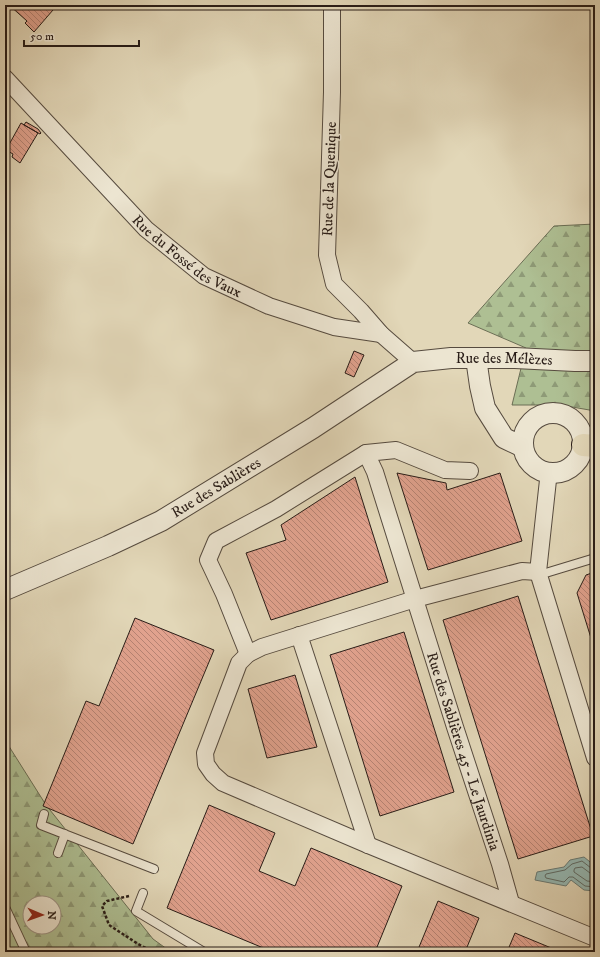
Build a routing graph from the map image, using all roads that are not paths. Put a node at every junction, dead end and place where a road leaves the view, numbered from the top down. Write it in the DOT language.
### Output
graph roads {
  1 [pos="332,5"];
  2 [pos="5,78"];
  3 [pos="381,334"];
  4 [pos="476,358"];
  5 [pos="595,361"];
  6 [pos="413,362"];
  7 [pos="494,422"];
  8 [pos="528,426"];
  9 [pos="589,446"];
  10 [pos="523,447"];
  11 [pos="366,454"];
  12 [pos="470,471"];
  13 [pos="551,473"];
  14 [pos="595,558"];
  15 [pos="539,574"];
  16 [pos="5,590"];
  17 [pos="415,599"];
  18 [pos="299,635"];
  19 [pos="248,654"];
  20 [pos="595,758"];
  21 [pos="44,814"];
  22 [pos="65,834"];
  23 [pos="368,844"];
  24 [pos="58,853"];
  25 [pos="154,869"];
  26 [pos="143,893"];
  27 [pos="511,903"];
  28 [pos="5,907"];
  29 [pos="595,938"];
  30 [pos="26,952"];
  31 [pos="204,952"];
  1 -- 3 [label="street, Rue de la Quenique"];
  2 -- 3 [label="street, Rue du Fossé des Vaux"];
  3 -- 6 [label="street"];
  4 -- 5 [label="street, Rue des Mélèzes"];
  4 -- 6 [label="street, Rue des Mélèzes"];
  4 -- 7 [label="street"];
  6 -- 16 [label="street, Rue des Sablières"];
  7 -- 8 [label="street"];
  7 -- 10 [label="street"];
  8 -- 9 [label="street"];
  8 -- 10 [label="street"];
  9 -- 13 [label="street"];
  10 -- 13 [label="street"];
  11 -- 12 [label="street"];
  11 -- 17 [label="street, Rue des Sablières 45 - Le Jaurdinia"];
  11 -- 19 [label="street"];
  13 -- 15 [label="street"];
  14 -- 15 [label="lane"];
  15 -- 17 [label="street"];
  15 -- 20 [label="street"];
  17 -- 18 [label="street"];
  17 -- 27 [label="street, Rue des Sablières 45 - Le Jaurdinia"];
  18 -- 19 [label="street"];
  18 -- 23 [label="street"];
  19 -- 23 [label="street"];
  21 -- 22 [label="lane"];
  22 -- 24 [label="lane"];
  22 -- 25 [label="lane"];
  23 -- 27 [label="street"];
  26 -- 31 [label="lane"];
  27 -- 29 [label="street"];
  28 -- 30 [label="lane"];
}
